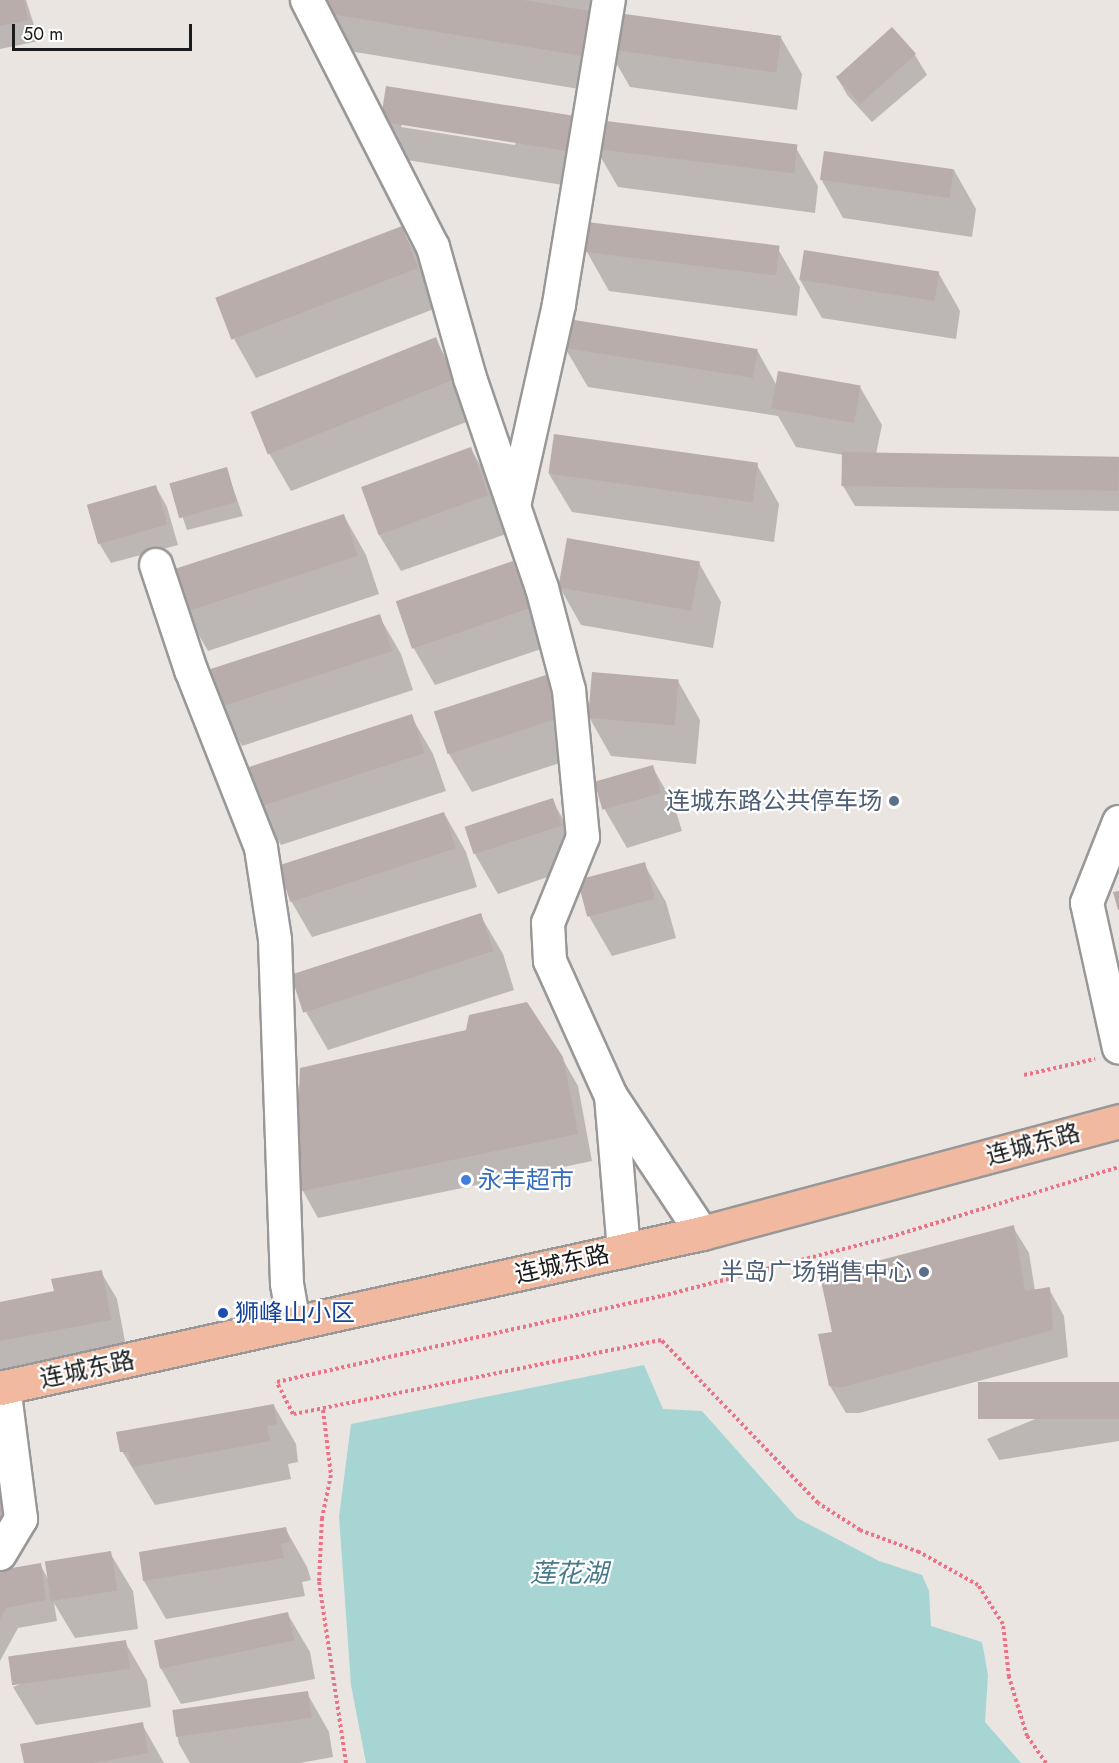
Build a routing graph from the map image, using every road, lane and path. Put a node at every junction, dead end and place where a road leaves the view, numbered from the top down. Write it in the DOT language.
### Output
graph roads {
  1 [pos="307,0"];
  2 [pos="609,0"];
  3 [pos="514,507"];
  4 [pos="156,565"];
  5 [pos="1119,822"];
  6 [pos="1108,1053"];
  7 [pos="1024,1075"];
  8 [pos="611,1096"];
  9 [pos="1119,1120"];
  10 [pos="1119,1167"];
  11 [pos="702,1233"];
  12 [pos="624,1251"];
  13 [pos="294,1324"];
  14 [pos="2,1387"];
  15 [pos="323,1410"];
  16 [pos="0,1554"];
  17 [pos="346,1763"];
  18 [pos="1046,1763"];
  1 -- 3 [label="lane"];
  2 -- 3 [label="lane"];
  3 -- 8 [label="lane"];
  4 -- 13 [label="lane"];
  5 -- 6 [label="lane"];
  6 -- 7 [label="path"];
  8 -- 11 [label="lane"];
  8 -- 12 [label="lane"];
  9 -- 11 [label="main road, 连城东路"];
  10 -- 15 [label="path"];
  11 -- 12 [label="main road, 连城东路"];
  12 -- 13 [label="main road, 连城东路"];
  13 -- 14 [label="main road, 连城东路"];
  14 -- 16 [label="lane"];
  15 -- 17 [label="path"];
  15 -- 18 [label="path"];
}
